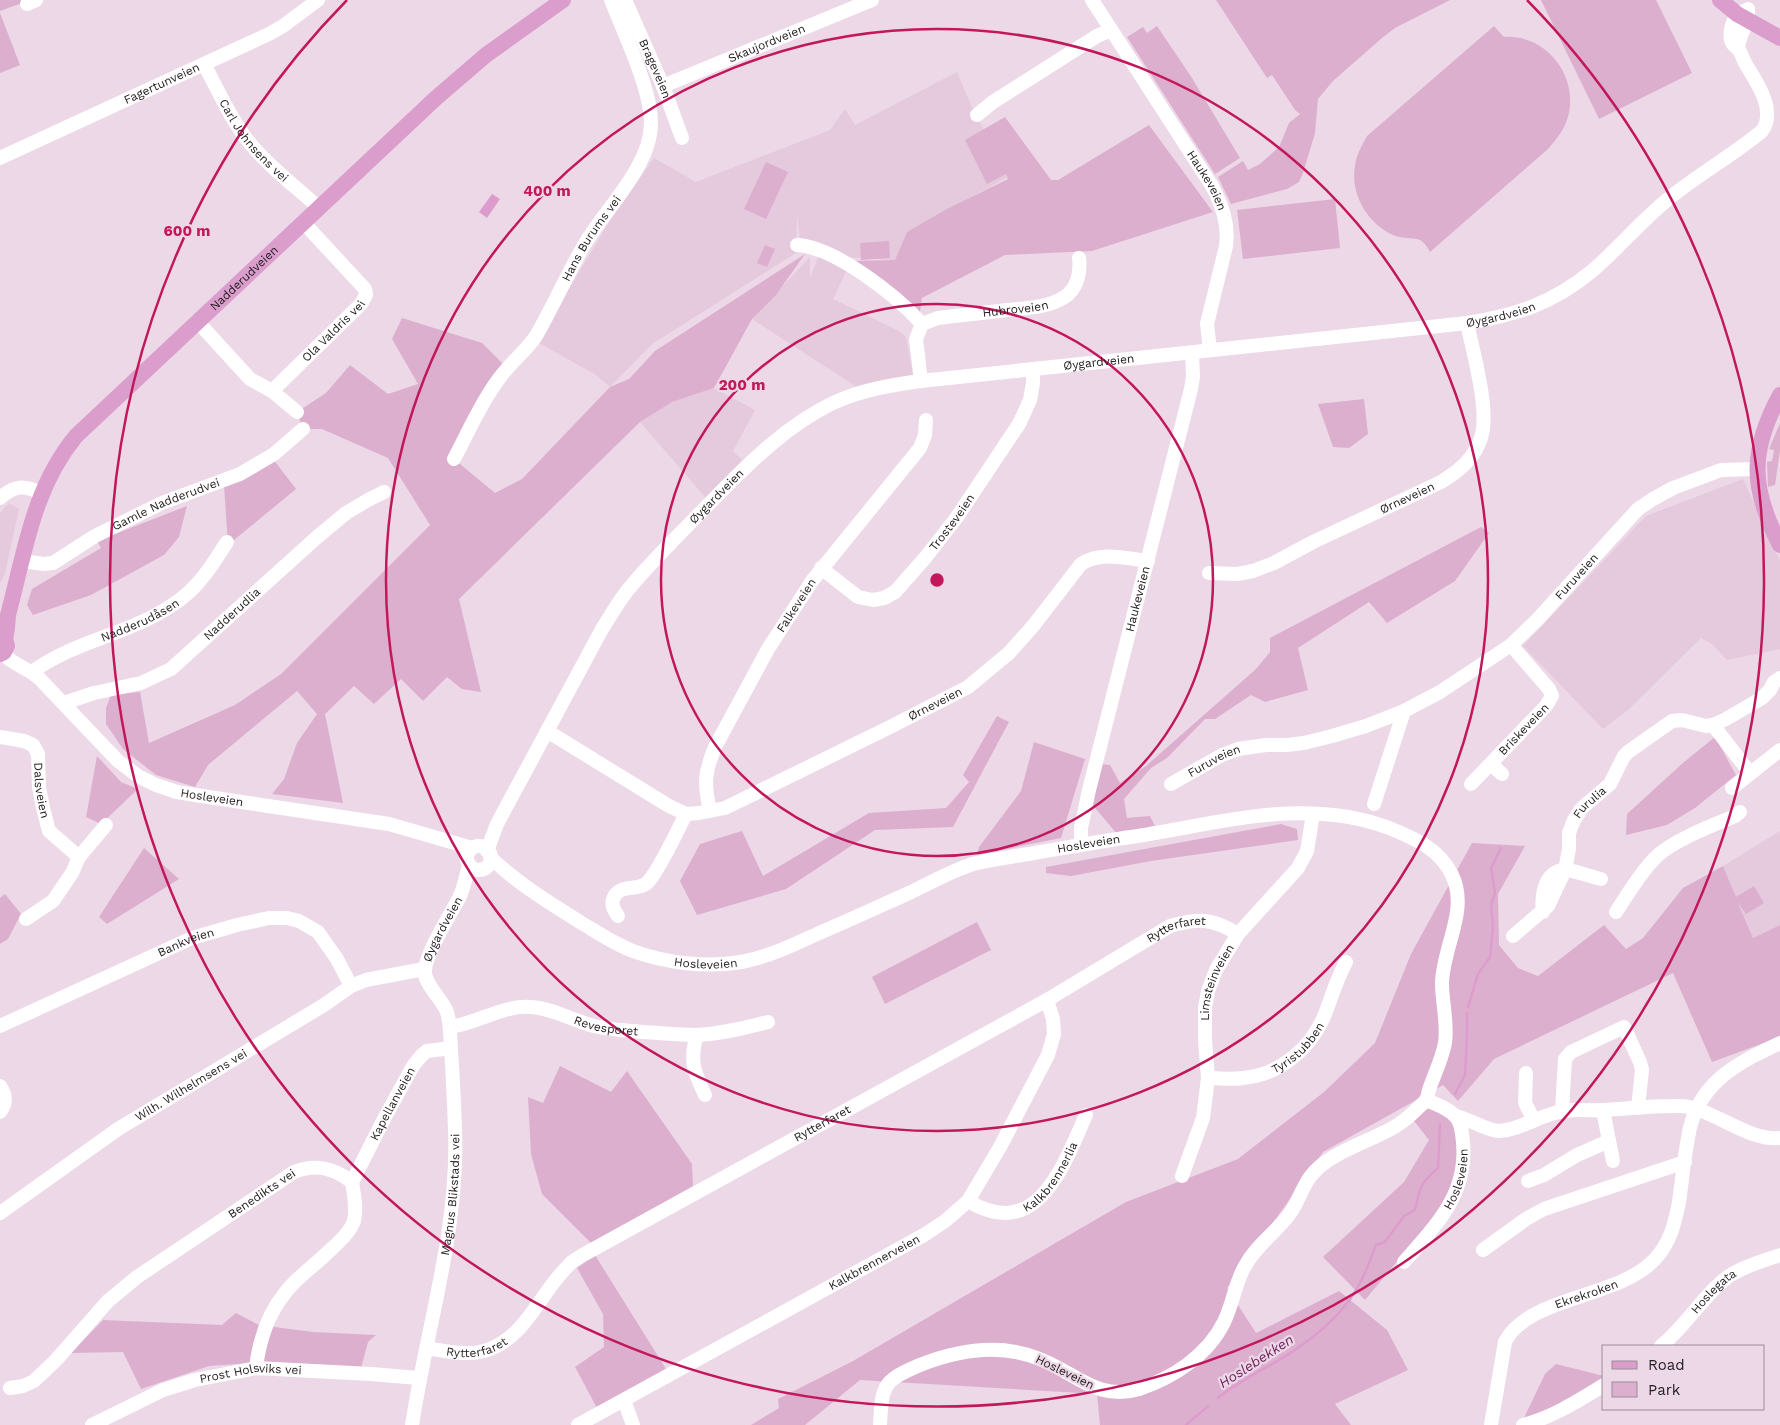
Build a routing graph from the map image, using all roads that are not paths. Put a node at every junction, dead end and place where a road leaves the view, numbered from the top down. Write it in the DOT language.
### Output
graph roads {
  1 [pos="318,0"];
  2 [pos="563,0"];
  3 [pos="611,0"];
  4 [pos="625,0"];
  5 [pos="872,0"];
  6 [pos="1092,0"];
  7 [pos="1720,0"];
  8 [pos="1742,11"];
  9 [pos="1780,25"];
  10 [pos="1111,30"];
  11 [pos="1780,38"];
  12 [pos="204,64"];
  13 [pos="663,86"];
  14 [pos="977,115"];
  15 [pos="682,138"];
  16 [pos="0,158"];
  17 [pos="318,207"];
  18 [pos="303,222"];
  19 [pos="797,245"];
  20 [pos="1078,258"];
  21 [pos="197,321"];
  22 [pos="1467,323"];
  23 [pos="922,324"];
  24 [pos="1210,350"];
  25 [pos="1192,353"];
  26 [pos="1033,369"];
  27 [pos="921,381"];
  28 [pos="272,391"];
  29 [pos="1780,395"];
  30 [pos="297,412"];
  31 [pos="926,420"];
  32 [pos="303,429"];
  33 [pos="454,459"];
  34 [pos="1756,469"];
  35 [pos="3,491"];
  36 [pos="384,492"];
  37 [pos="42,493"];
  38 [pos="227,542"];
  39 [pos="1780,545"];
  40 [pos="22,561"];
  41 [pos="1148,561"];
  42 [pos="821,568"];
  43 [pos="1209,573"];
  44 [pos="2,640"];
  45 [pos="1511,645"];
  46 [pos="30,670"];
  47 [pos="1780,678"];
  48 [pos="64,703"];
  49 [pos="1404,711"];
  50 [pos="1713,725"];
  51 [pos="547,731"];
  52 [pos="0,737"];
  53 [pos="1780,750"];
  54 [pos="1491,764"];
  55 [pos="1750,773"];
  56 [pos="1502,774"];
  57 [pos="1171,784"];
  58 [pos="1471,784"];
  59 [pos="1732,788"];
  60 [pos="1374,804"];
  61 [pos="710,811"];
  62 [pos="1740,812"];
  63 [pos="686,814"];
  64 [pos="1313,814"];
  65 [pos="106,825"];
  66 [pos="1081,844"];
  67 [pos="79,857"];
  68 [pos="478,858"];
  69 [pos="1565,870"];
  70 [pos="1601,879"];
  71 [pos="1616,912"];
  72 [pos="618,916"];
  73 [pos="26,919"];
  74 [pos="1238,934"];
  75 [pos="1513,936"];
  76 [pos="1346,962"];
  77 [pos="425,974"];
  78 [pos="351,986"];
  79 [pos="1047,1000"];
  80 [pos="768,1022"];
  81 [pos="0,1026"];
  82 [pos="450,1027"];
  83 [pos="697,1034"];
  84 [pos="1780,1043"];
  85 [pos="451,1048"];
  86 [pos="1526,1074"];
  87 [pos="1208,1078"];
  88 [pos="0,1086"];
  89 [pos="705,1095"];
  90 [pos="1426,1100"];
  91 [pos="1638,1108"];
  92 [pos="1696,1109"];
  93 [pos="1603,1110"];
  94 [pos="1562,1111"];
  95 [pos="0,1112"];
  96 [pos="1086,1115"];
  97 [pos="1456,1116"];
  98 [pos="1534,1120"];
  99 [pos="1780,1138"];
  100 [pos="1609,1142"];
  101 [pos="1613,1161"];
  102 [pos="1685,1162"];
  103 [pos="1182,1176"];
  104 [pos="1528,1181"];
  105 [pos="352,1182"];
  106 [pos="968,1202"];
  107 [pos="0,1213"];
  108 [pos="1484,1250"];
  109 [pos="1780,1255"];
  110 [pos="1404,1262"];
  111 [pos="1662,1345"];
  112 [pos="427,1348"];
  113 [pos="256,1368"];
  114 [pos="419,1378"];
  115 [pos="1602,1386"];
  116 [pos="10,1388"];
  117 [pos="624,1400"];
  118 [pos="92,1425"];
  119 [pos="412,1425"];
  120 [pos="578,1425"];
  121 [pos="633,1425"];
  122 [pos="880,1425"];
  123 [pos="1491,1425"];
  124 [pos="1523,1425"];
  1 -- 12 [label="street, Fagertunveien"];
  2 -- 17 [label="main road, Nadderudveien"];
  3 -- 33 [label="street, Hans Burums vei"];
  4 -- 13 [label="street, Brageveien"];
  5 -- 13 [label="street, Skaujordveien"];
  6 -- 10 [label="street, Haukeveien"];
  7 -- 8 [label="main road"];
  8 -- 9 [label="main road"];
  8 -- 11 [label="main road"];
  8 -- 22 [label="street, Øygardveien"];
  10 -- 14 [label="street"];
  10 -- 24 [label="street, Haukeveien"];
  12 -- 16 [label="street, Fagertunveien"];
  12 -- 17 [label="street, Carl Johnsens vei"];
  13 -- 15 [label="street, Brageveien"];
  17 -- 18 [label="main road, Nadderudveien"];
  18 -- 21 [label="main road, Nadderudveien"];
  18 -- 28 [label="street, Ola Valdris vei"];
  19 -- 23 [label="street"];
  20 -- 23 [label="street, Hubroveien"];
  21 -- 28 [label="street"];
  21 -- 37 [label="main road, Nadderudveien"];
  22 -- 24 [label="street, Øygardveien"];
  22 -- 43 [label="street, Ørneveien"];
  23 -- 27 [label="street"];
  24 -- 25 [label="street, Øygardveien"];
  25 -- 26 [label="street, Øygardveien"];
  25 -- 41 [label="street, Haukeveien"];
  26 -- 27 [label="street, Øygardveien"];
  26 -- 42 [label="street, Trosteveien"];
  27 -- 51 [label="street, Øygardveien"];
  28 -- 30 [label="street"];
  29 -- 34 [label="main road"];
  31 -- 42 [label="street, Falkeveien"];
  32 -- 40 [label="street, Gamle Nadderudvei"];
  34 -- 39 [label="main road"];
  34 -- 45 [label="street, Furuveien"];
  35 -- 37 [label="street"];
  36 -- 48 [label="street, Nadderudlia"];
  37 -- 40 [label="main road, Nadderudveien"];
  38 -- 46 [label="street, Nadderudåsen"];
  40 -- 44 [label="main road, Nadderudveien"];
  41 -- 61 [label="street, Ørneveien"];
  41 -- 66 [label="street, Haukeveien"];
  42 -- 61 [label="street, Falkeveien"];
  44 -- 46 [label="street, Hosleveien"];
  45 -- 49 [label="street, Furuveien"];
  45 -- 54 [label="street, Briskeveien"];
  46 -- 48 [label="street, Hosleveien"];
  47 -- 50 [label="street"];
  48 -- 68 [label="street, Hosleveien"];
  49 -- 57 [label="street, Furuveien"];
  49 -- 60 [label="street"];
  50 -- 55 [label="street"];
  50 -- 69 [label="street, Furulia"];
  51 -- 63 [label="street"];
  51 -- 68 [label="street, Øygardveien"];
  52 -- 67 [label="street, Dalsveien"];
  53 -- 55 [label="street"];
  54 -- 56 [label="street, Briskeveien"];
  54 -- 58 [label="street, Briskeveien"];
  55 -- 59 [label="street"];
  61 -- 63 [label="street, Ørneveien"];
  62 -- 71 [label="street"];
  63 -- 72 [label="street"];
  64 -- 66 [label="street, Hosleveien"];
  64 -- 74 [label="street, Limsteinveien"];
  64 -- 90 [label="street, Hosleveien"];
  65 -- 67 [label="street"];
  66 -- 68 [label="street, Hosleveien"];
  67 -- 73 [label="street"];
  68 -- 77 [label="street, Øygardveien"];
  69 -- 70 [label="street"];
  69 -- 75 [label="street, Furulia"];
  74 -- 79 [label="street, Rytterfaret"];
  74 -- 87 [label="street, Limsteinveien"];
  76 -- 87 [label="street, Tyristubben"];
  77 -- 78 [label="street, Wilh. Wilhelmsens vei"];
  77 -- 82 [label="street, Magnus Blikstads vei"];
  78 -- 81 [label="street, Bankveien"];
  78 -- 107 [label="street, Wilh. Wilhelmsens vei"];
  79 -- 106 [label="street, Kalkbrennerveien"];
  79 -- 112 [label="street, Rytterfaret"];
  80 -- 83 [label="street, Revesporet"];
  82 -- 83 [label="street, Revesporet"];
  82 -- 85 [label="street, Magnus Blikstads vei"];
  83 -- 89 [label="street"];
  84 -- 92 [label="street, Ekrekroken"];
  85 -- 105 [label="street, Kapellanveien"];
  85 -- 112 [label="street, Magnus Blikstads vei"];
  86 -- 98 [label="street"];
  87 -- 103 [label="street, Limsteinveien"];
  88 -- 95 [label="street"];
  90 -- 97 [label="street"];
  90 -- 122 [label="street, Hosleveien"];
  91 -- 92 [label="street"];
  91 -- 93 [label="street"];
  91 -- 94 [label="street"];
  92 -- 99 [label="street"];
  92 -- 102 [label="street, Ekrekroken"];
  93 -- 94 [label="street"];
  93 -- 100 [label="street"];
  94 -- 98 [label="street"];
  96 -- 106 [label="street, Kalkbrennerlia"];
  97 -- 98 [label="street"];
  97 -- 110 [label="street, Hosleveien"];
  100 -- 101 [label="street"];
  100 -- 104 [label="street"];
  102 -- 108 [label="street"];
  102 -- 123 [label="street, Ekrekroken"];
  105 -- 113 [label="street"];
  105 -- 116 [label="street, Benedikts vei"];
  106 -- 117 [label="street, Kalkbrennerveien"];
  109 -- 111 [label="street, Hoslegata"];
  112 -- 114 [label="street, Magnus Blikstads vei"];
  113 -- 114 [label="street, Prost Holsviks vei"];
  113 -- 118 [label="street, Prost Holsviks vei"];
  114 -- 119 [label="street, Magnus Blikstads vei"];
  115 -- 124 [label="street"];
  117 -- 120 [label="street, Kalkbrennerveien"];
  117 -- 121 [label="street"];
}
